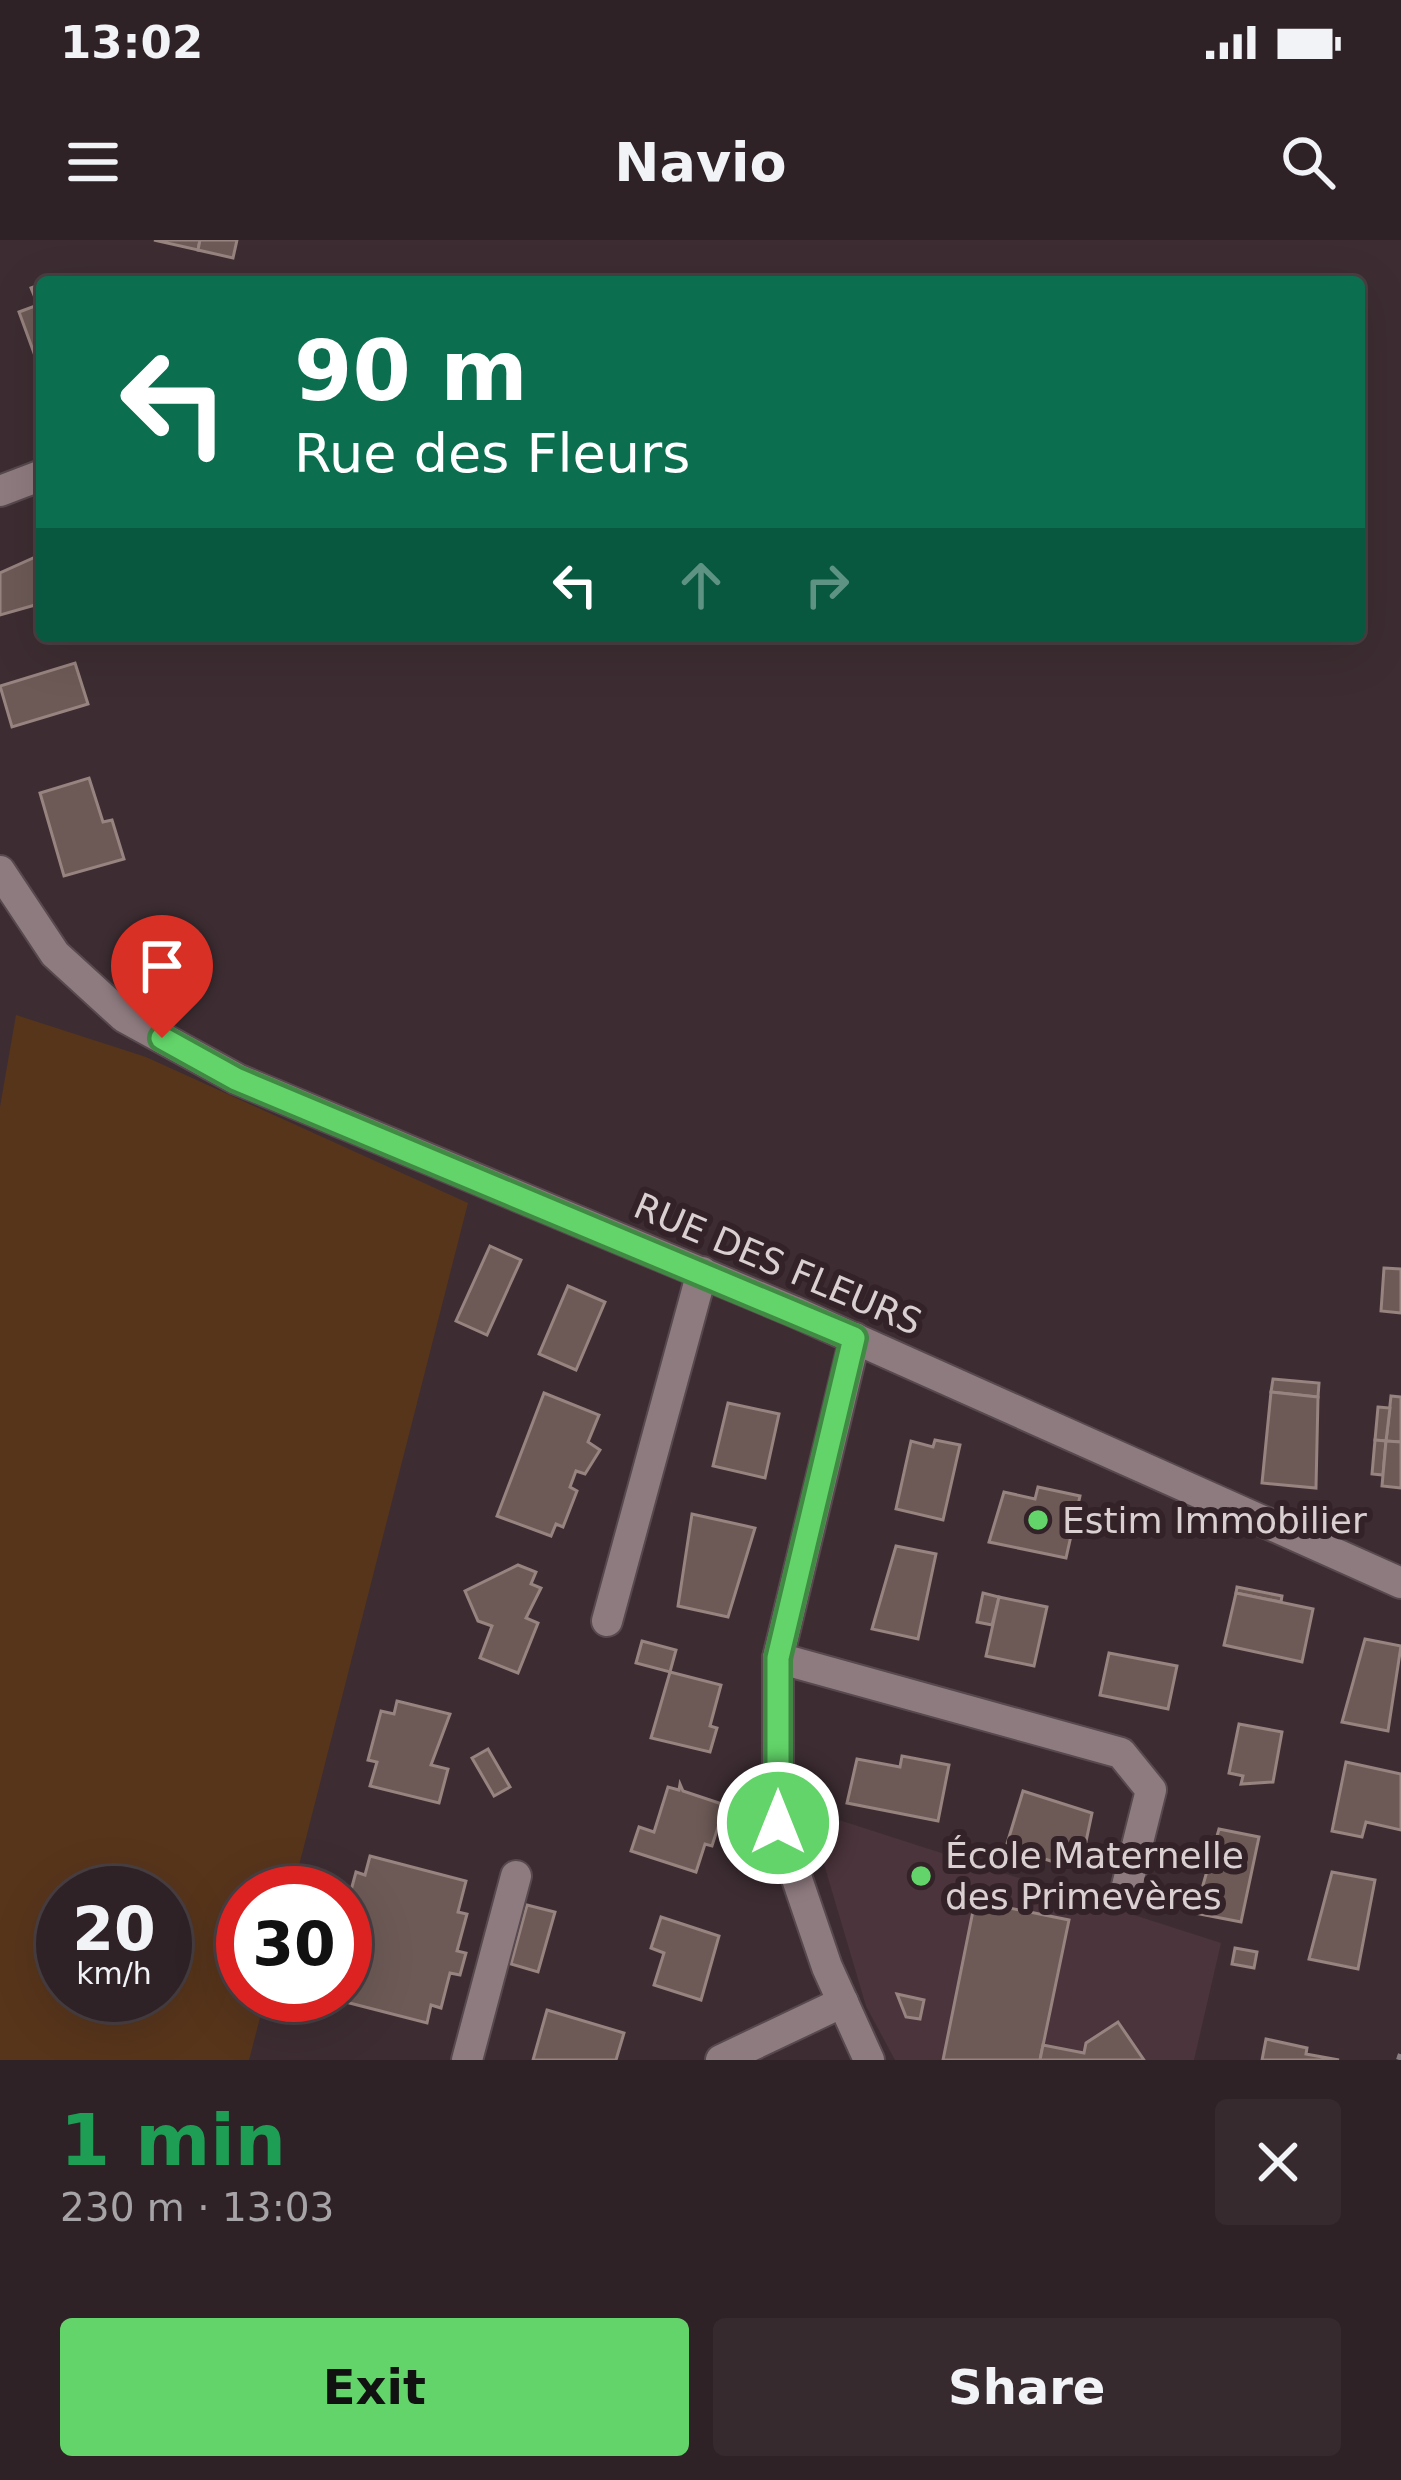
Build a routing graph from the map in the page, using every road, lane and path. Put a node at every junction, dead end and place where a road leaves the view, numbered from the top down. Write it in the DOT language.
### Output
graph roads {
  1 [pos="36,477"];
  2 [pos="0,491"];
  3 [pos="0,871"];
  4 [pos="702,1272"];
  5 [pos="854,1338"];
  6 [pos="1401,1583"];
  7 [pos="607,1621"];
  8 [pos="778,1658"];
  9 [pos="515,1876"];
  10 [pos="1127,1886"];
  11 [pos="843,2002"];
  12 [pos="467,2060"];
  13 [pos="721,2060"];
  14 [pos="869,2060"];
  1 -- 2 [label="street"];
  3 -- 4 [label="street, RUE DES FLEURS"];
  4 -- 5 [label="street, RUE DES FLEURS"];
  4 -- 7 [label="street"];
  5 -- 6 [label="street, RUE DES FLEURS"];
  5 -- 8 [label="street"];
  8 -- 10 [label="street"];
  8 -- 11 [label="street"];
  9 -- 12 [label="street"];
  11 -- 13 [label="street"];
  11 -- 14 [label="street"];
}
